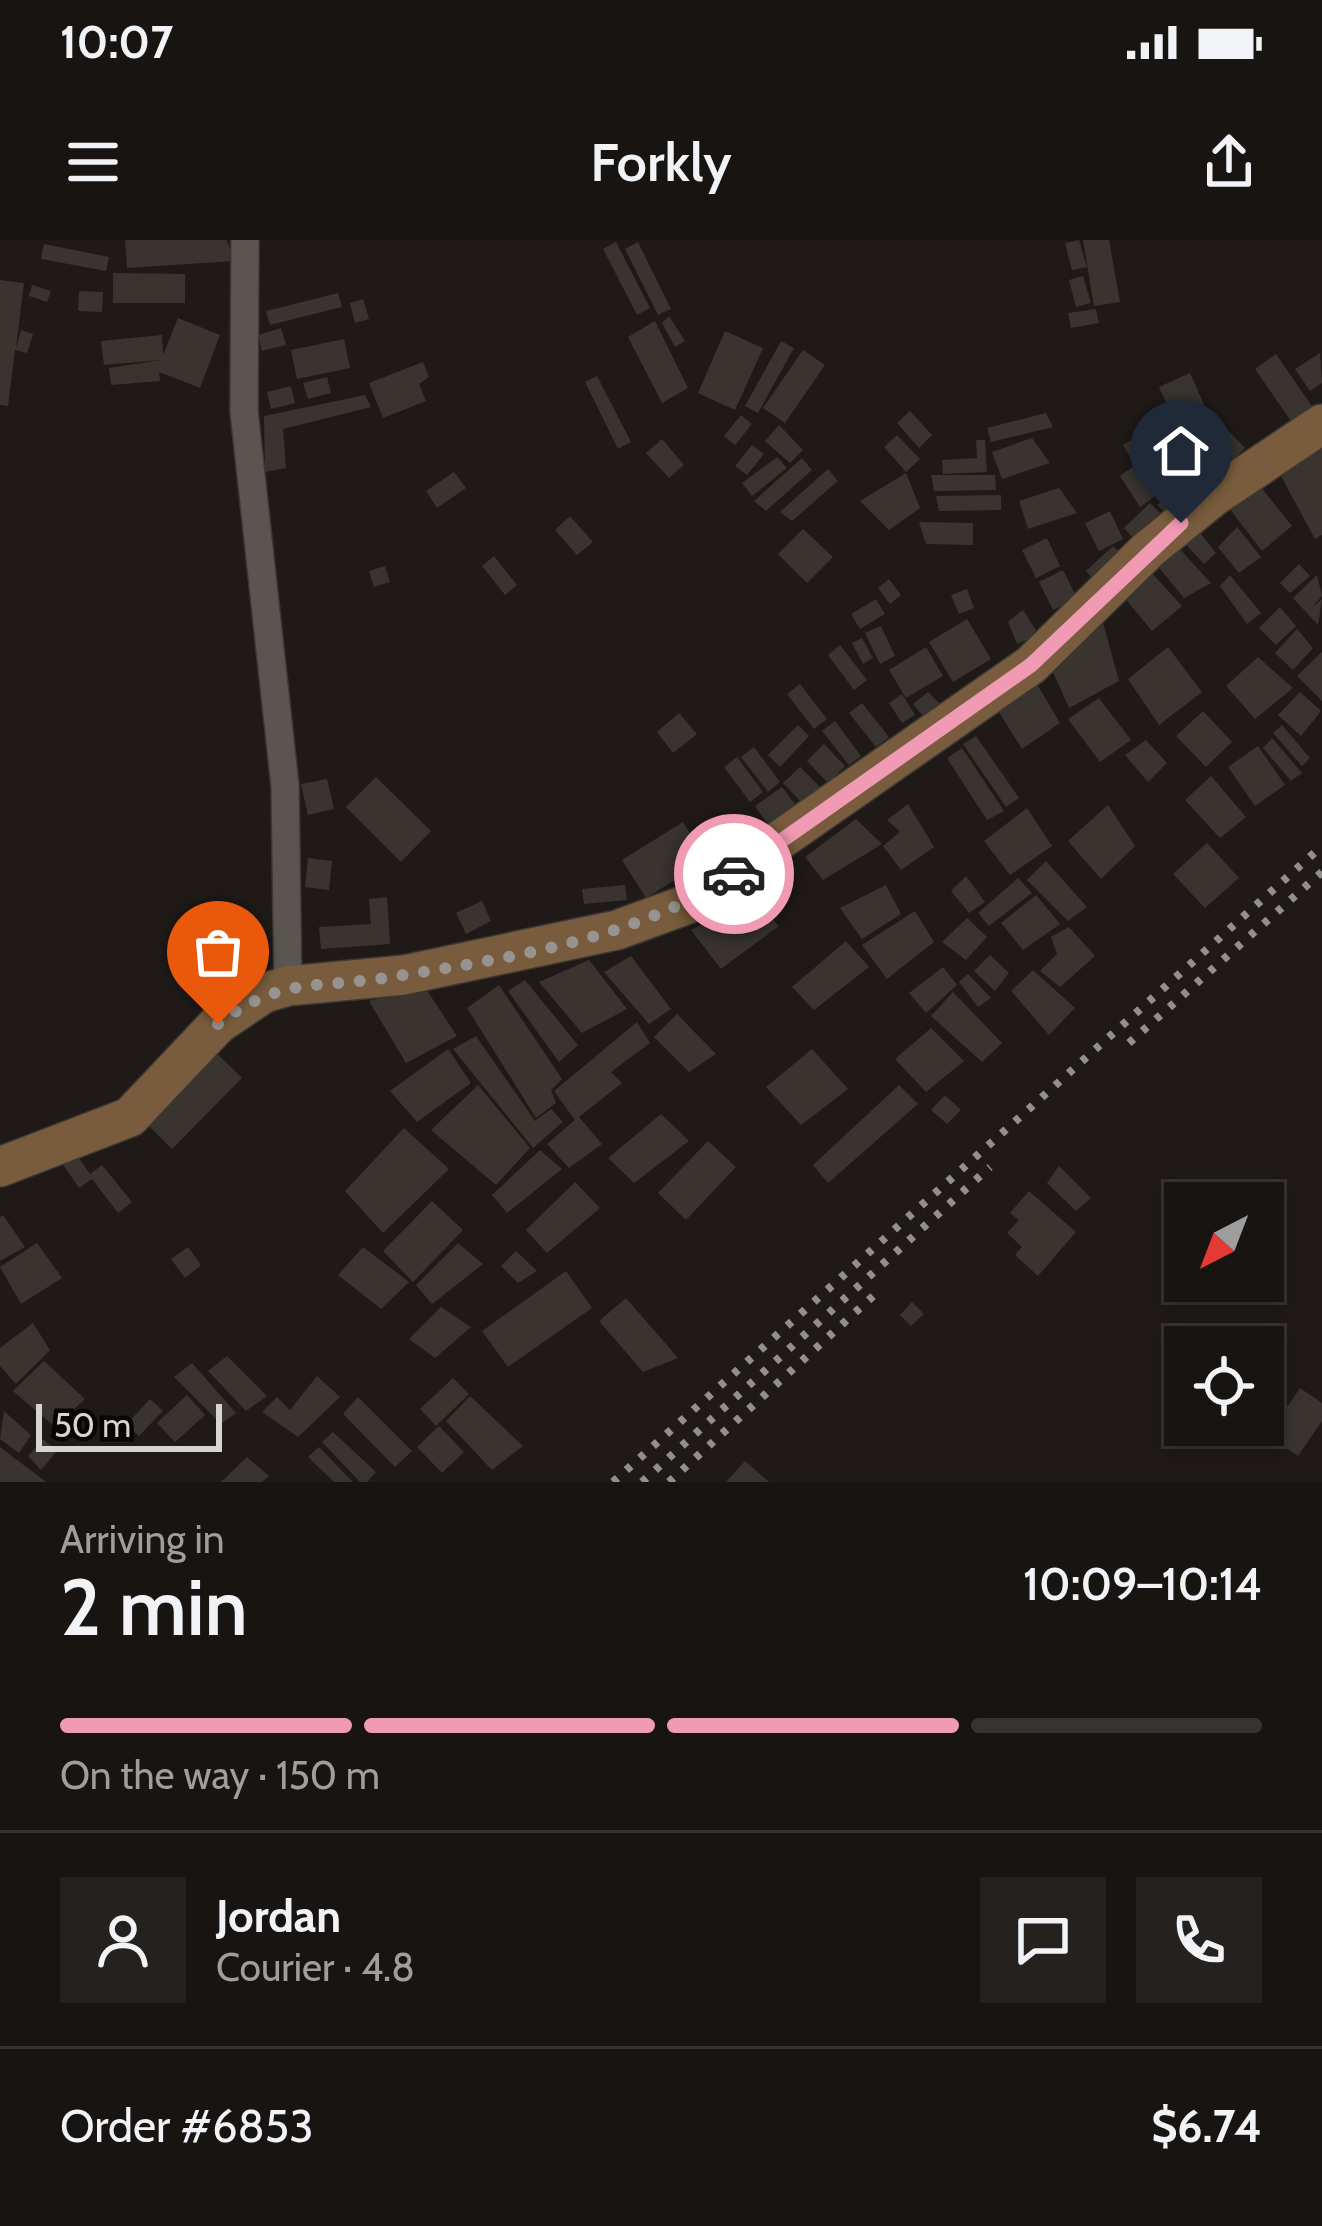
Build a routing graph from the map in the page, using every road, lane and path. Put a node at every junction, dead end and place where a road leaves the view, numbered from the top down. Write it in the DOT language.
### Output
graph roads {
  1 [pos="245,240"];
  2 [pos="1322,424"];
  3 [pos="288,986"];
  4 [pos="0,1167"];
  1 -- 3 [label="street"];
  2 -- 3 [label="street"];
  3 -- 4 [label="street"];
}
